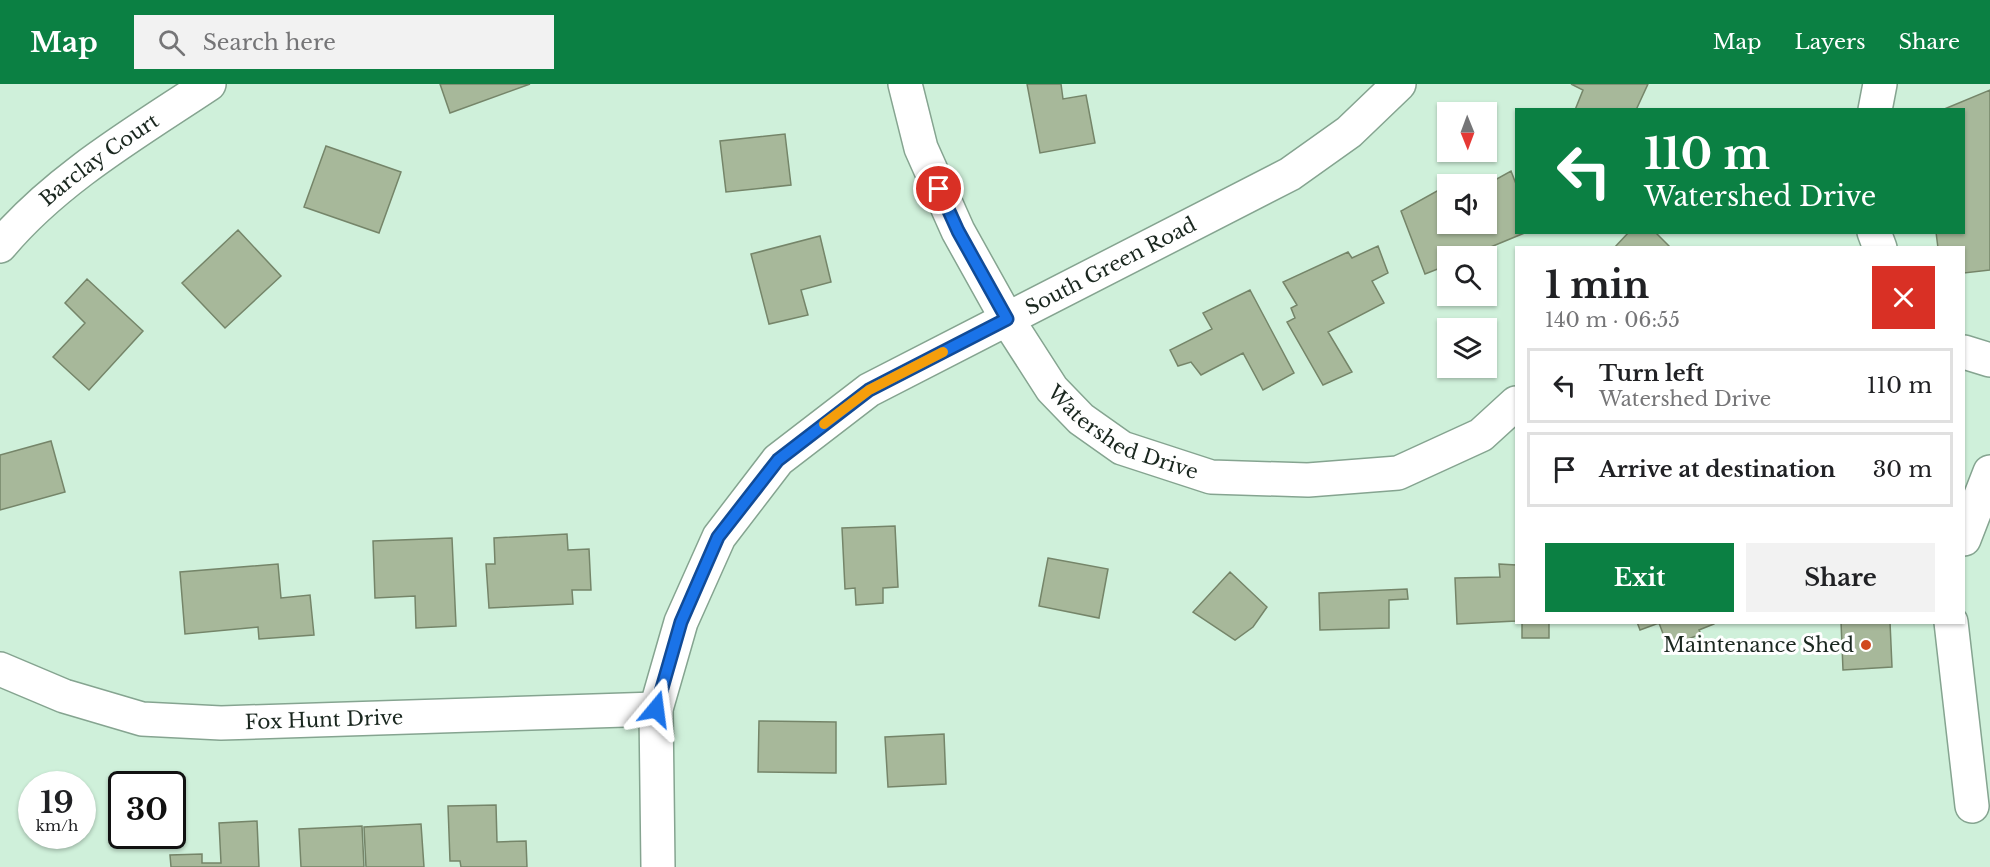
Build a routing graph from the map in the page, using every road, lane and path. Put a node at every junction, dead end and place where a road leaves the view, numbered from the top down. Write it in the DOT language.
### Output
graph roads {
  1 [pos="209,84"];
  2 [pos="905,84"];
  3 [pos="1399,84"];
  4 [pos="1880,84"];
  5 [pos="1875,108"];
  6 [pos="0,246"];
  7 [pos="1007,319"];
  8 [pos="1965,352"];
  9 [pos="1990,360"];
  10 [pos="1515,404"];
  11 [pos="1990,472"];
  12 [pos="1965,537"];
  13 [pos="1951,624"];
  14 [pos="0,669"];
  15 [pos="656,709"];
  16 [pos="1971,806"];
  17 [pos="658,867"];
  1 -- 6 [label="street, Barclay Court"];
  2 -- 7 [label="street, Watershed Drive"];
  3 -- 7 [label="street, South Green Road"];
  4 -- 5 [label="street"];
  7 -- 10 [label="street, Watershed Drive"];
  7 -- 15 [label="street, South Green Road"];
  8 -- 9 [label="street"];
  11 -- 12 [label="street"];
  13 -- 16 [label="street"];
  14 -- 15 [label="street, Fox Hunt Drive"];
  15 -- 17 [label="street, South Green Road"];
}
